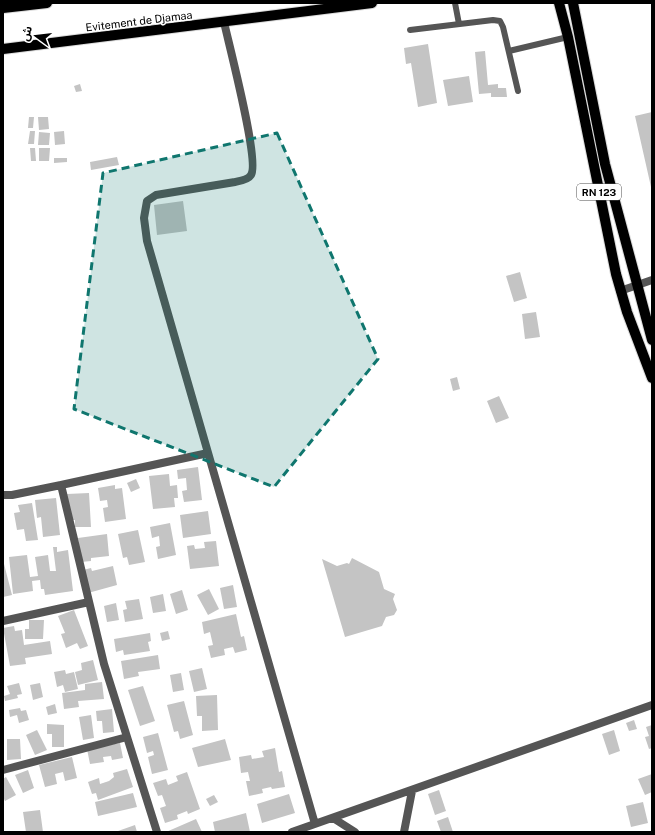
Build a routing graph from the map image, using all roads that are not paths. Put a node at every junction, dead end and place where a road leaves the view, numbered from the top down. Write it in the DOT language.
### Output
graph roads {
  1 [pos="47,3"];
  2 [pos="372,3"];
  3 [pos="455,3"];
  4 [pos="559,3"];
  5 [pos="573,3"];
  6 [pos="3,8"];
  7 [pos="224,22"];
  8 [pos="459,24"];
  9 [pos="410,30"];
  10 [pos="568,37"];
  11 [pos="3,50"];
  12 [pos="509,51"];
  13 [pos="518,91"];
  14 [pos="652,280"];
  15 [pos="636,285"];
  16 [pos="620,291"];
  17 [pos="652,340"];
  18 [pos="652,378"];
  19 [pos="208,453"];
  20 [pos="61,485"];
  21 [pos="6,495"];
  22 [pos="89,602"];
  23 [pos="3,621"];
  24 [pos="652,705"];
  25 [pos="127,737"];
  26 [pos="3,770"];
  27 [pos="412,791"];
  28 [pos="333,818"];
  29 [pos="315,824"];
  30 [pos="157,832"];
  31 [pos="292,832"];
  32 [pos="355,832"];
  33 [pos="404,832"];
  1 -- 6 [label="main road"];
  2 -- 7 [label="main road, Evitement de Djamaa"];
  3 -- 8 [label="lane"];
  4 -- 10 [label="main road, RN 123"];
  5 -- 15 [label="main road, RN 123"];
  7 -- 11 [label="main road, Evitement de Djamaa"];
  7 -- 19 [label="street"];
  8 -- 9 [label="lane"];
  8 -- 12 [label="lane"];
  10 -- 12 [label="lane"];
  10 -- 16 [label="main road, RN 123"];
  12 -- 13 [label="lane"];
  14 -- 15 [label="street"];
  15 -- 16 [label="street"];
  15 -- 17 [label="main road, RN 123"];
  16 -- 18 [label="main road, RN 123"];
  19 -- 20 [label="street"];
  19 -- 29 [label="street"];
  20 -- 21 [label="street"];
  20 -- 22 [label="street"];
  22 -- 23 [label="street"];
  22 -- 25 [label="street"];
  24 -- 27 [label="street"];
  25 -- 26 [label="street"];
  25 -- 30 [label="street"];
  27 -- 28 [label="street"];
  27 -- 33 [label="street"];
  28 -- 29 [label="street"];
  28 -- 32 [label="street"];
  29 -- 31 [label="street"];
}
